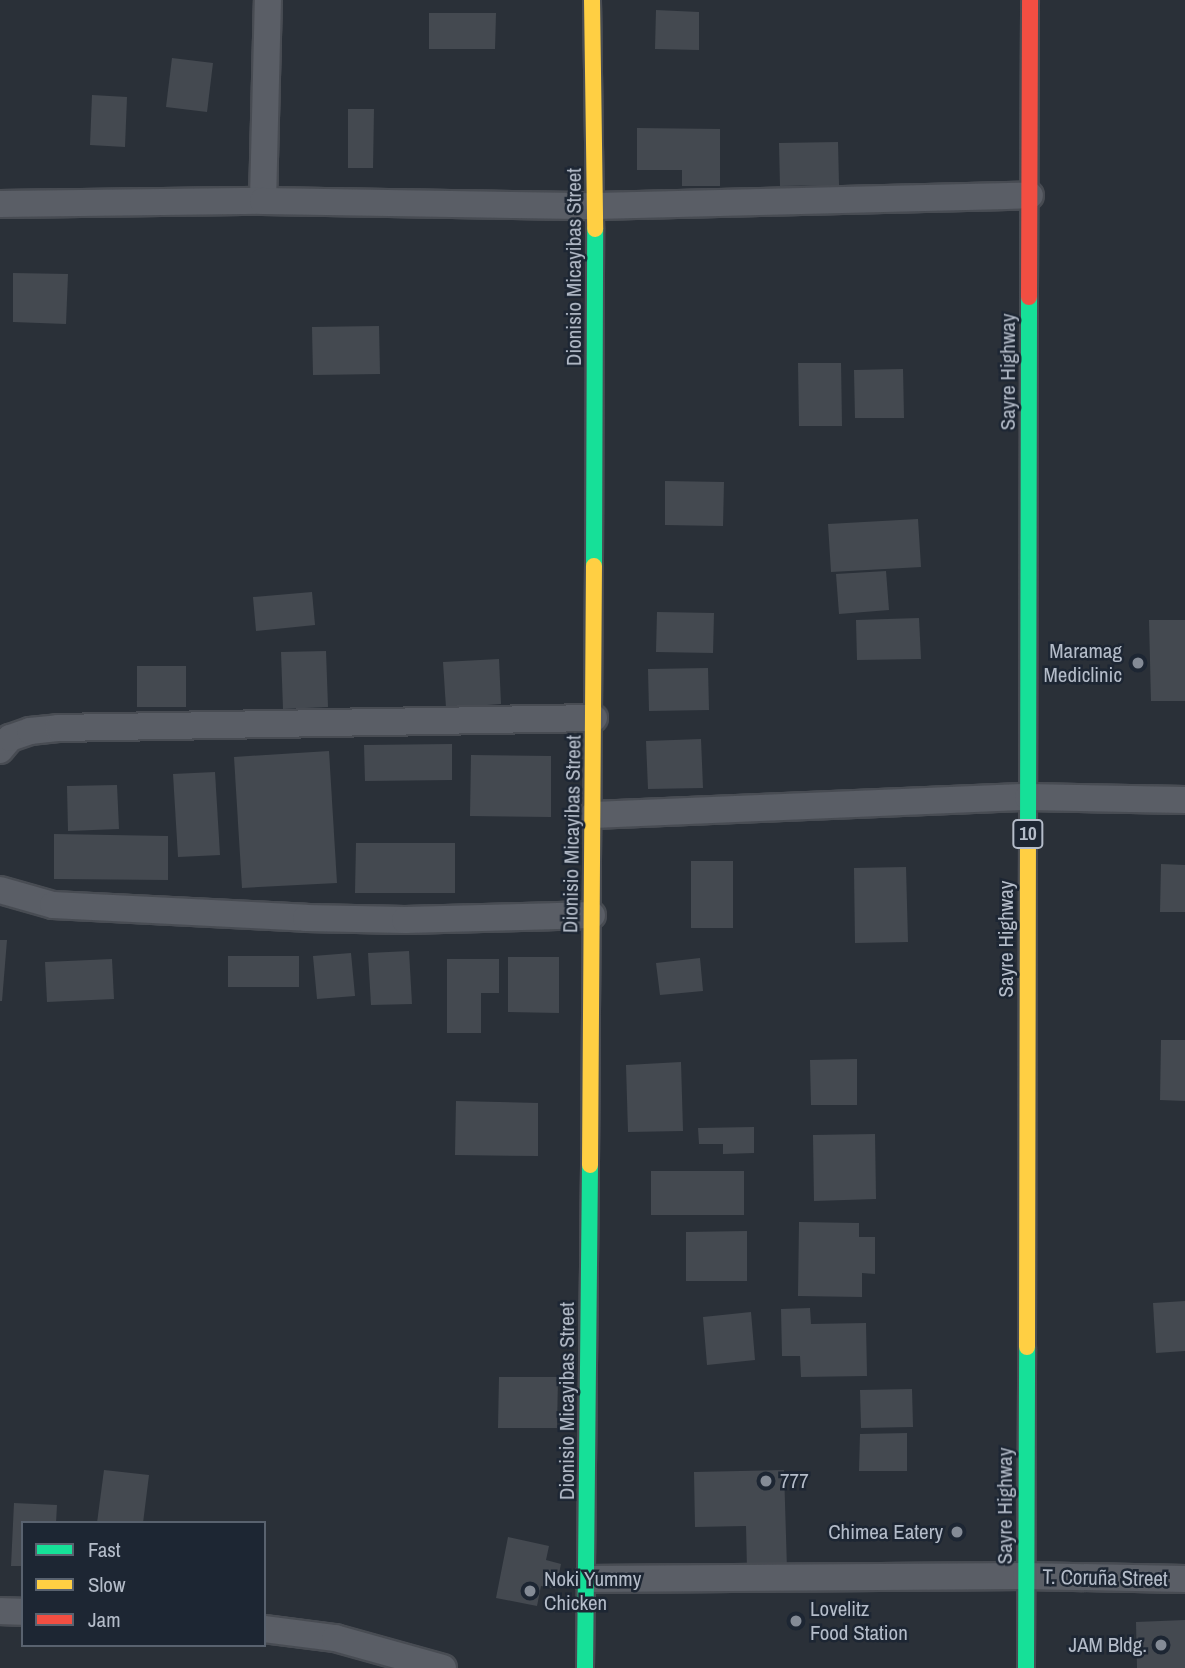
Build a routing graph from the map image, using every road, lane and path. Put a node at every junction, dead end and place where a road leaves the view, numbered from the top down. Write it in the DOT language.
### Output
graph roads {
  1 [pos="268,0"];
  2 [pos="592,0"];
  3 [pos="1030,0"];
  4 [pos="1030,195"];
  5 [pos="263,201"];
  6 [pos="0,204"];
  7 [pos="595,206"];
  8 [pos="594,718"];
  9 [pos="0,750"];
  10 [pos="1028,797"];
  11 [pos="1185,800"];
  12 [pos="593,815"];
  13 [pos="0,890"];
  14 [pos="592,915"];
  15 [pos="1026,1576"];
  16 [pos="587,1579"];
  17 [pos="1185,1579"];
  18 [pos="0,1611"];
  19 [pos="21,1612"];
  20 [pos="266,1629"];
  21 [pos="443,1668"];
  22 [pos="585,1668"];
  23 [pos="1026,1668"];
  1 -- 5 [label="street"];
  2 -- 7 [label="main road, Dionisio Micayibas Street"];
  3 -- 4 [label="main road, Sayre Highway / 10"];
  4 -- 7 [label="street"];
  4 -- 10 [label="main road, Sayre Highway / 10"];
  5 -- 6 [label="street"];
  5 -- 7 [label="street"];
  7 -- 8 [label="main road, Dionisio Micayibas Street"];
  8 -- 9 [label="street"];
  8 -- 12 [label="main road, Dionisio Micayibas Street"];
  10 -- 11 [label="street"];
  10 -- 12 [label="street"];
  10 -- 15 [label="main road, Sayre Highway / 10"];
  12 -- 14 [label="main road, Dionisio Micayibas Street"];
  13 -- 14 [label="street"];
  14 -- 16 [label="main road, Dionisio Micayibas Street"];
  15 -- 16 [label="street, T. Coruña Street"];
  15 -- 17 [label="street, T. Coruña Street"];
  15 -- 23 [label="main road, Sayre Highway / 10"];
  16 -- 22 [label="main road, Dionisio Micayibas Street"];
  18 -- 19 [label="street"];
  20 -- 21 [label="street"];
}
